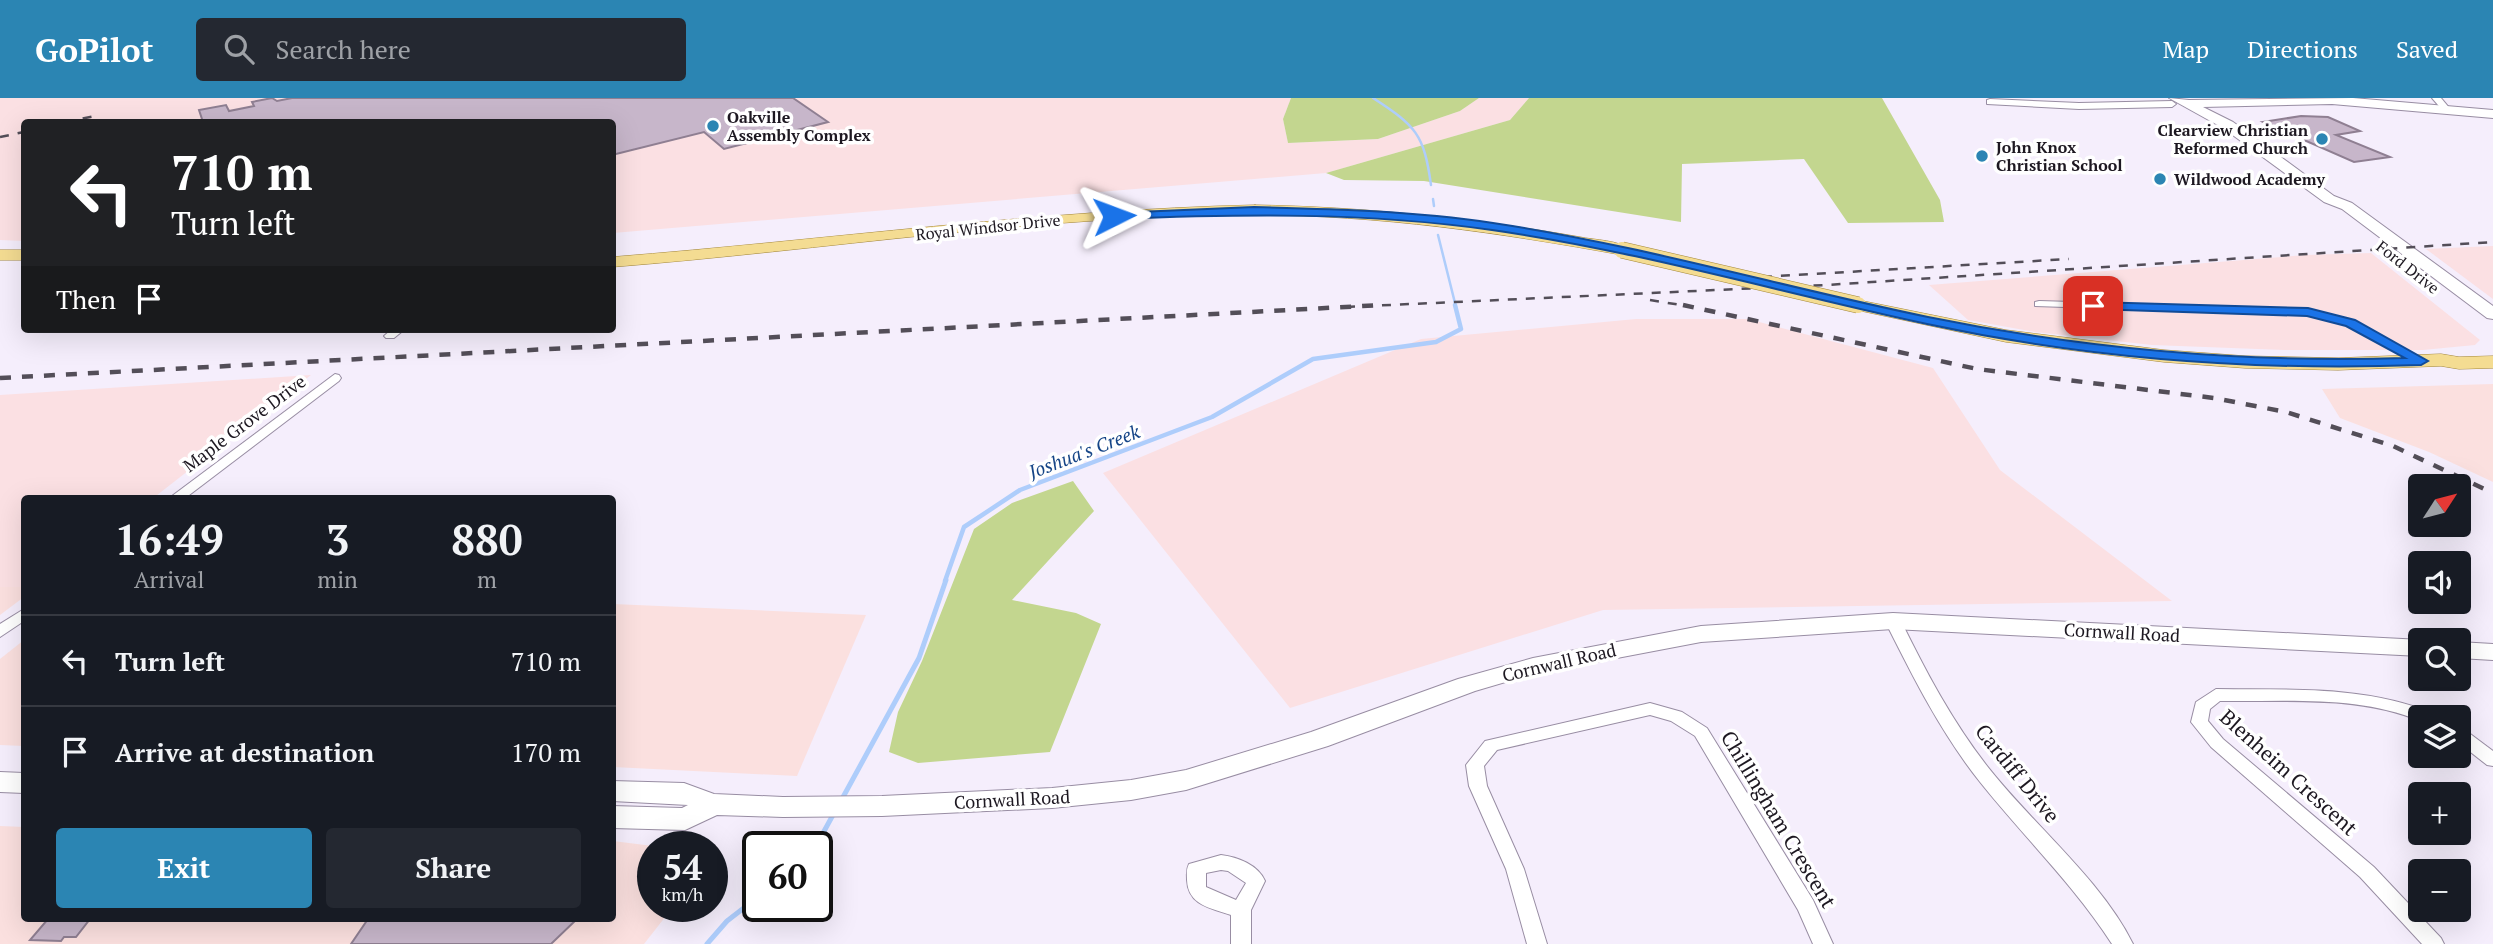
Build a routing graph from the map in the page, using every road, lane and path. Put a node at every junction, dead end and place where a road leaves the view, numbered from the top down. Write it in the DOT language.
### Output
graph roads {
  1 [pos="2436,98"];
  2 [pos="2173,101"];
  3 [pos="1990,102"];
  4 [pos="2447,110"];
  5 [pos="2493,114"];
  6 [pos="2329,199"];
  7 [pos="0,255"];
  8 [pos="21,255"];
  9 [pos="616,262"];
  10 [pos="0,264"];
  11 [pos="21,264"];
  12 [pos="2039,304"];
  13 [pos="2493,314"];
  14 [pos="2493,331"];
  15 [pos="2493,350"];
  16 [pos="2431,360"];
  17 [pos="2493,362"];
  18 [pos="335,378"];
  19 [pos="181,495"];
  20 [pos="21,616"];
  21 [pos="1894,621"];
  22 [pos="0,632"];
  23 [pos="2408,647"];
  24 [pos="2471,651"];
  25 [pos="2493,652"];
  26 [pos="2408,710"];
  27 [pos="2471,743"];
  28 [pos="2493,760"];
  29 [pos="0,782"];
  30 [pos="21,783"];
  31 [pos="616,791"];
  32 [pos="713,804"];
  33 [pos="616,817"];
  34 [pos="1241,910"];
  35 [pos="1241,944"];
  36 [pos="1537,944"];
  37 [pos="1824,944"];
  38 [pos="2123,944"];
  39 [pos="2434,944"];
  1 -- 4 [label="street"];
  2 -- 3 [label="street"];
  2 -- 4 [label="main road"];
  2 -- 6 [label="main road, Ford Drive"];
  4 -- 5 [label="main road"];
  6 -- 13 [label="main road, Ford Drive"];
  6 -- 14 [label="main road, Ford Drive"];
  7 -- 8 [label="main road"];
  9 -- 16 [label="main road, Royal Windsor Drive, bridge"];
  10 -- 11 [label="main road"];
  12 -- 16 [label="street"];
  15 -- 16 [label="main road, Royal Windsor Drive"];
  16 -- 17 [label="main road, Royal Windsor Drive"];
  18 -- 19 [label="street, Maple Grove Drive"];
  20 -- 22 [label="street"];
  21 -- 23 [label="main road, Cornwall Road"];
  21 -- 32 [label="main road, Cornwall Road"];
  21 -- 38 [label="street, Cardiff Drive"];
  24 -- 25 [label="main road"];
  26 -- 39 [label="street, Blenheim Crescent"];
  27 -- 28 [label="street"];
  29 -- 30 [label="main road"];
  31 -- 32 [label="main road, Cornwall Road"];
  32 -- 33 [label="main road, Cornwall Road"];
  34 -- 35 [label="street"];
  36 -- 37 [label="street, Chillingham Crescent"];
}
